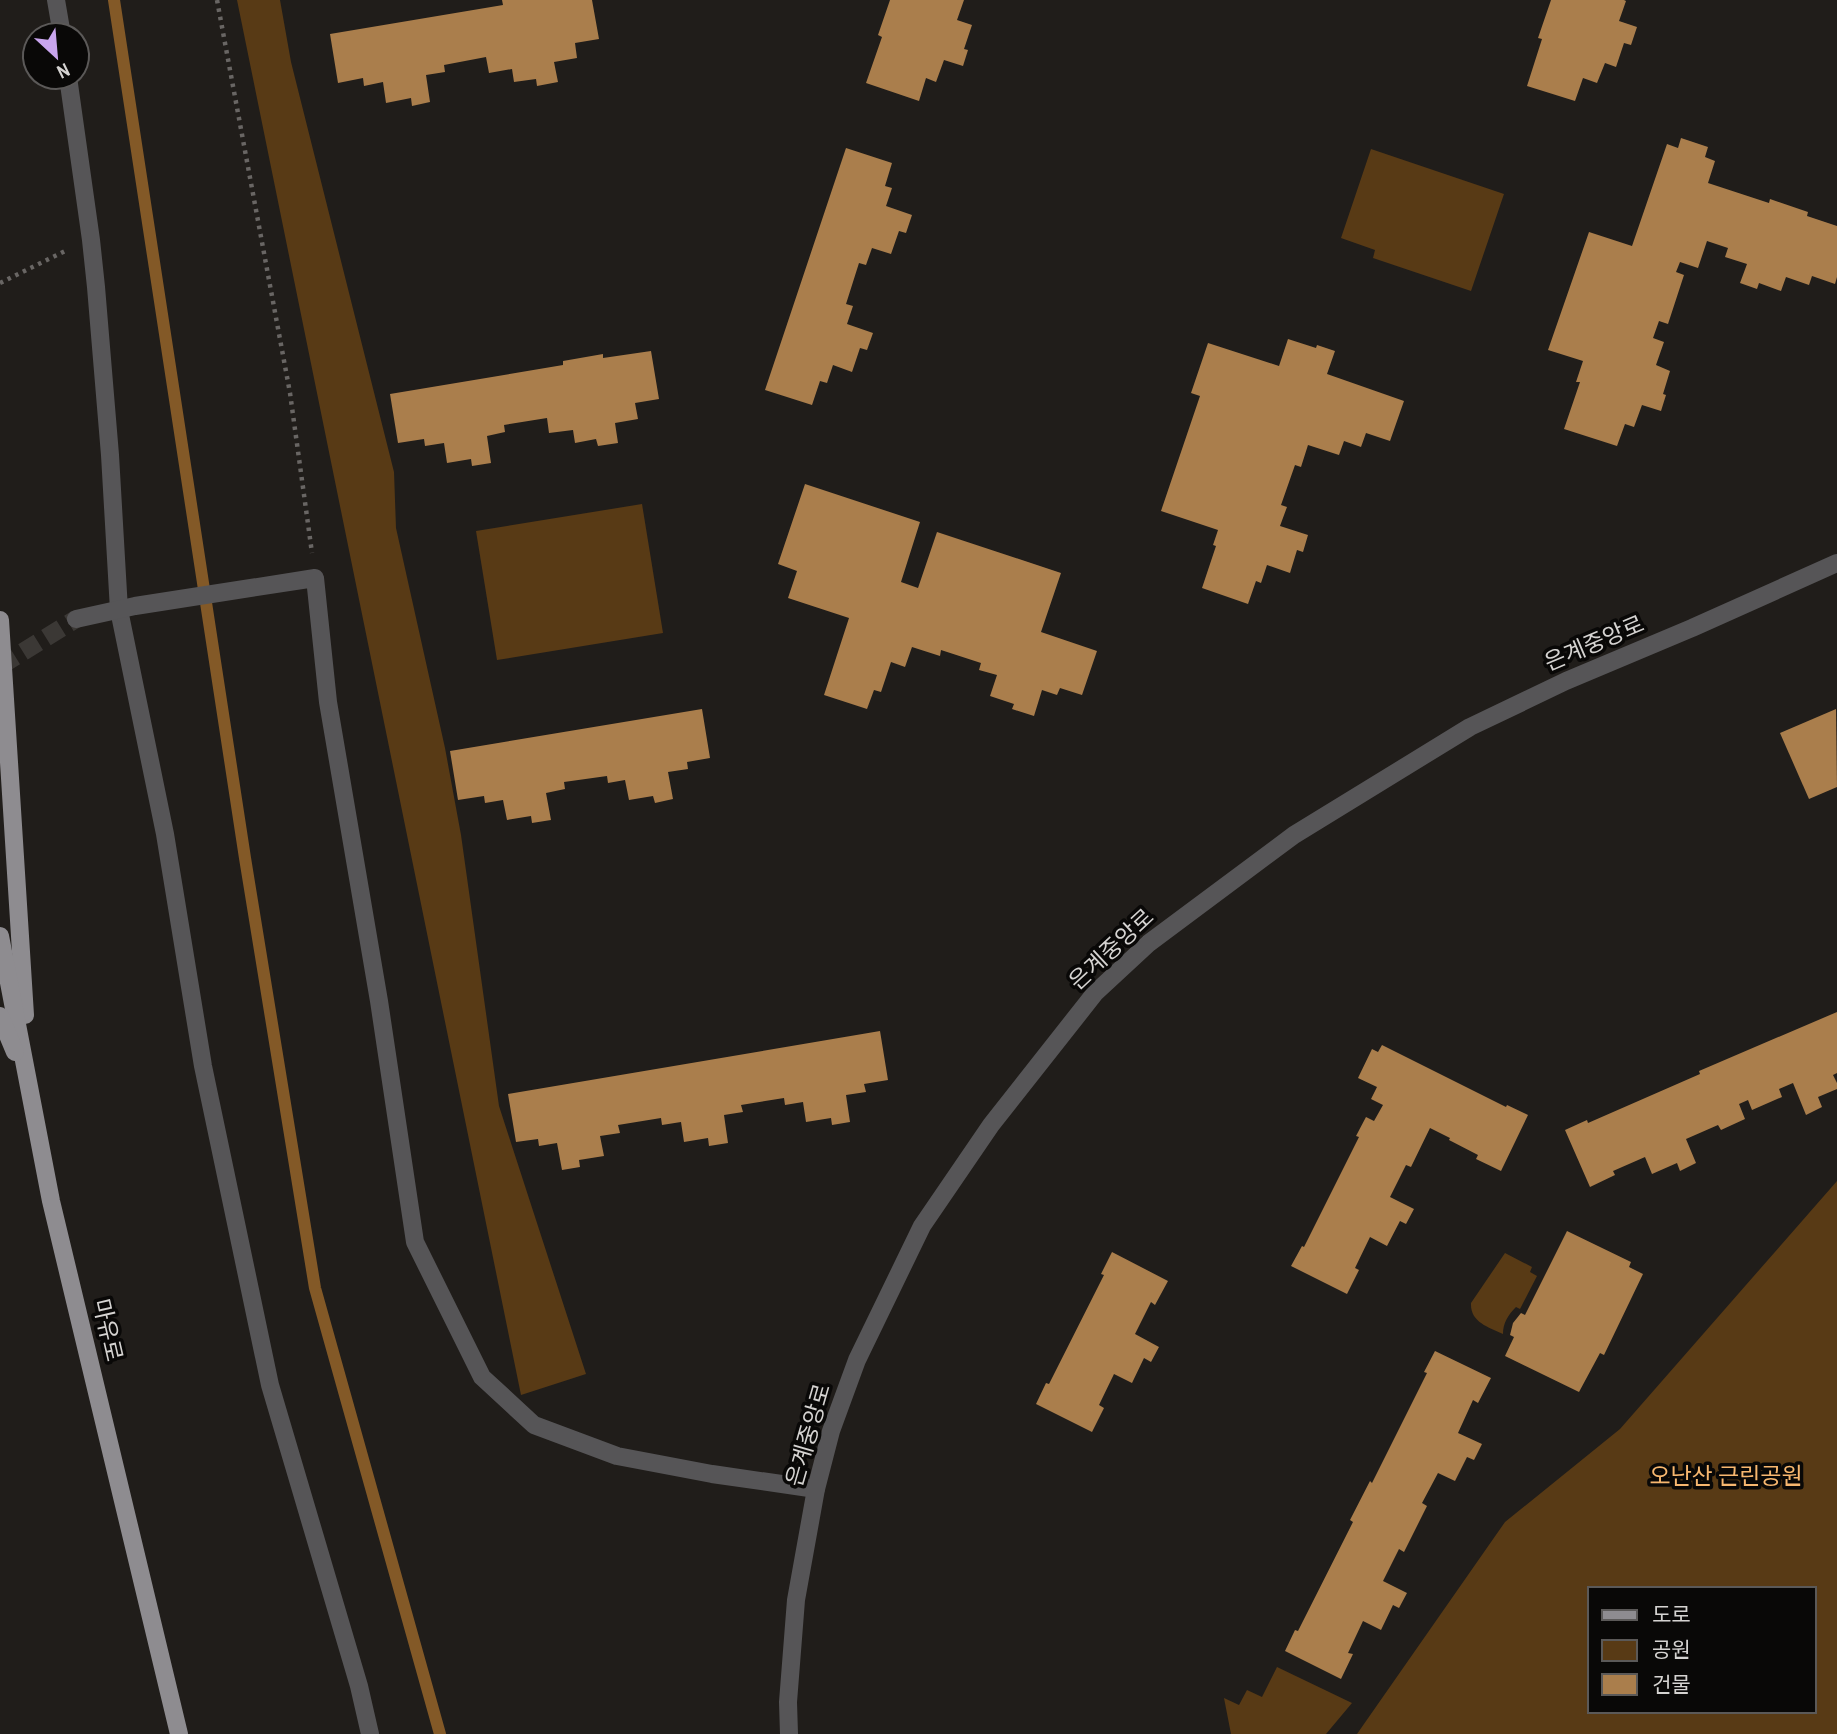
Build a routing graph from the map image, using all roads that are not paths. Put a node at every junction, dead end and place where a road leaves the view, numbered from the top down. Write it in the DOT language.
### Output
graph roads {
  1 [pos="56,0"];
  2 [pos="60,21"];
  3 [pos="70,91"];
  4 [pos="1837,563"];
  5 [pos="127,608"];
  6 [pos="76,619"];
  7 [pos="0,620"];
  8 [pos="0,936"];
  9 [pos="0,1016"];
  10 [pos="29,1086"];
  11 [pos="816,1489"];
  12 [pos="179,1734"];
  13 [pos="370,1734"];
  14 [pos="789,1734"];
  1 -- 2 [label="street"];
  3 -- 5 [label="street"];
  4 -- 11 [label="street, 은계중앙로"];
  5 -- 6 [label="street"];
  5 -- 11 [label="street"];
  5 -- 13 [label="street"];
  7 -- 10 [label="main road"];
  8 -- 10 [label="main road, 마유로"];
  9 -- 10 [label="main road"];
  10 -- 12 [label="main road, 마유로"];
  11 -- 14 [label="street, 은계중앙로"];
}
